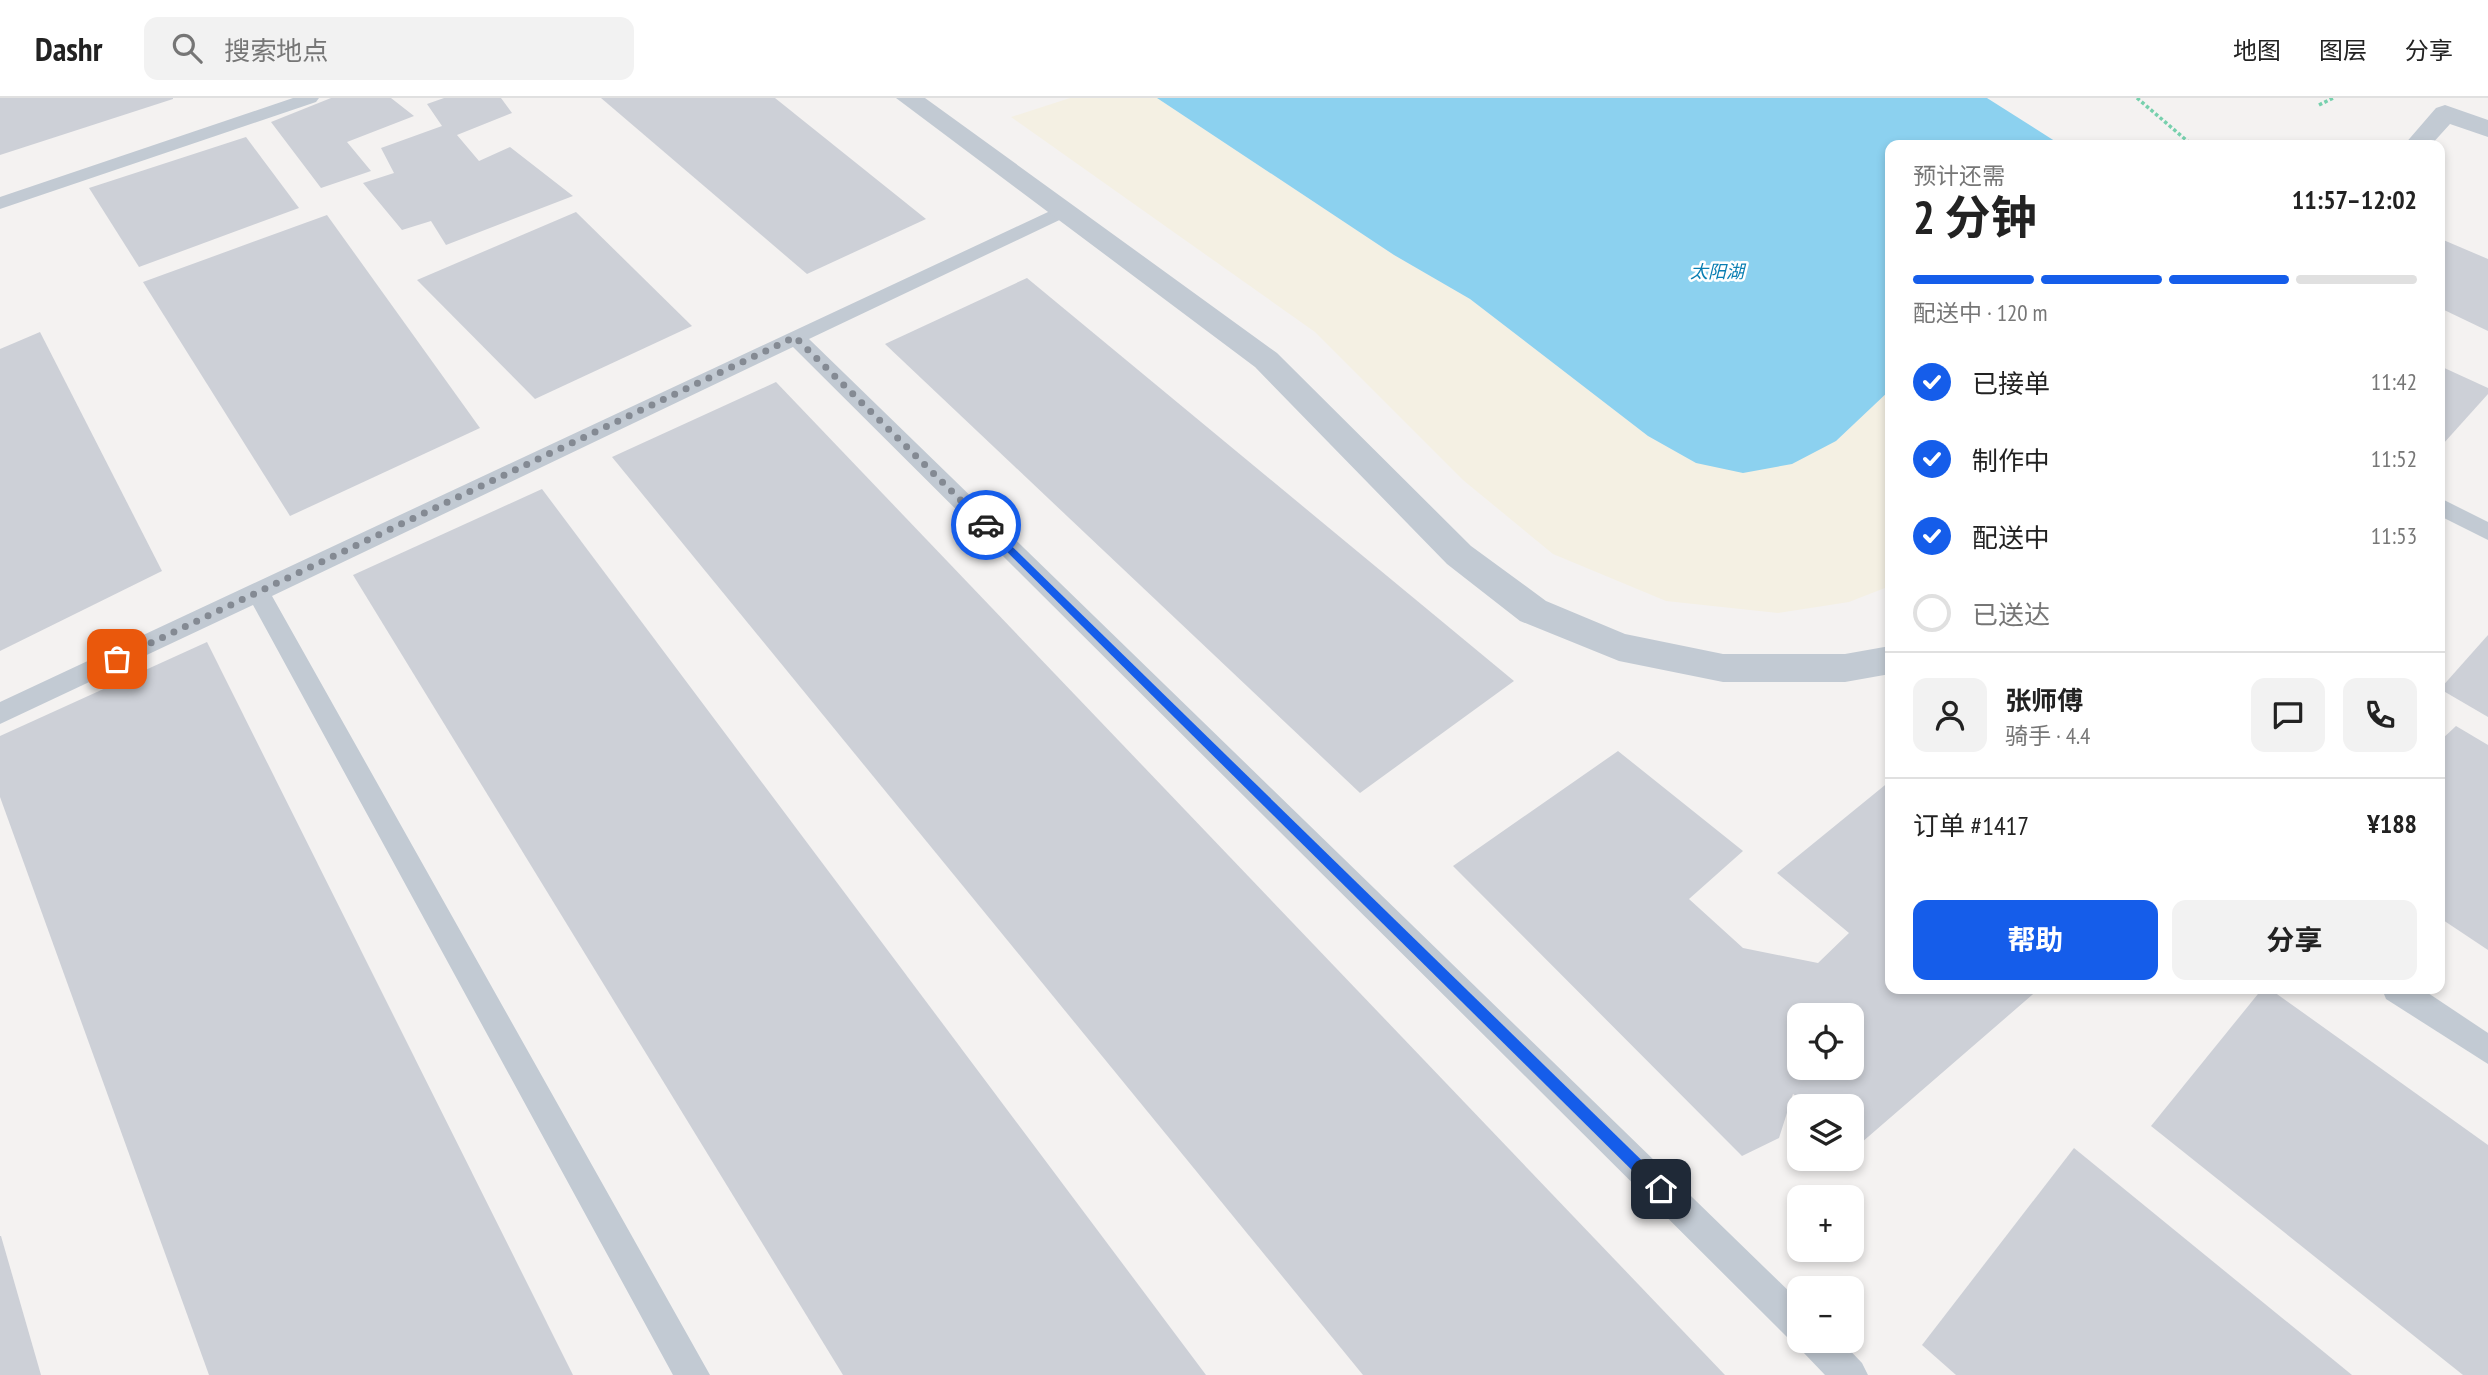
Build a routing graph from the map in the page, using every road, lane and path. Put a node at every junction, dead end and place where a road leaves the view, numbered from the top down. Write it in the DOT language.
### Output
graph roads {
  1 [pos="310,98"];
  2 [pos="909,98"];
  3 [pos="2137,98"];
  4 [pos="2333,98"];
  5 [pos="2319,105"];
  6 [pos="2488,130"];
  7 [pos="2186,140"];
  8 [pos="2421,140"];
  9 [pos="0,203"];
  10 [pos="1063,211"];
  11 [pos="795,337"];
  12 [pos="2445,509"];
  13 [pos="2488,532"];
  14 [pos="258,592"];
  15 [pos="1885,661"];
  16 [pos="0,714"];
  17 [pos="2404,994"];
  18 [pos="2488,1050"];
  19 [pos="1787,1313"];
  20 [pos="1828,1353"];
  21 [pos="692,1375"];
  22 [pos="1850,1375"];
  1 -- 9 [label="lane"];
  2 -- 10 [label="street"];
  3 -- 7 [label="path"];
  4 -- 5 [label="path"];
  6 -- 8 [label="street"];
  10 -- 11 [label="lane"];
  10 -- 15 [label="street"];
  11 -- 14 [label="lane"];
  11 -- 19 [label="lane"];
  12 -- 13 [label="lane"];
  14 -- 16 [label="lane"];
  14 -- 21 [label="lane"];
  17 -- 18 [label="lane"];
  20 -- 22 [label="lane"];
}
